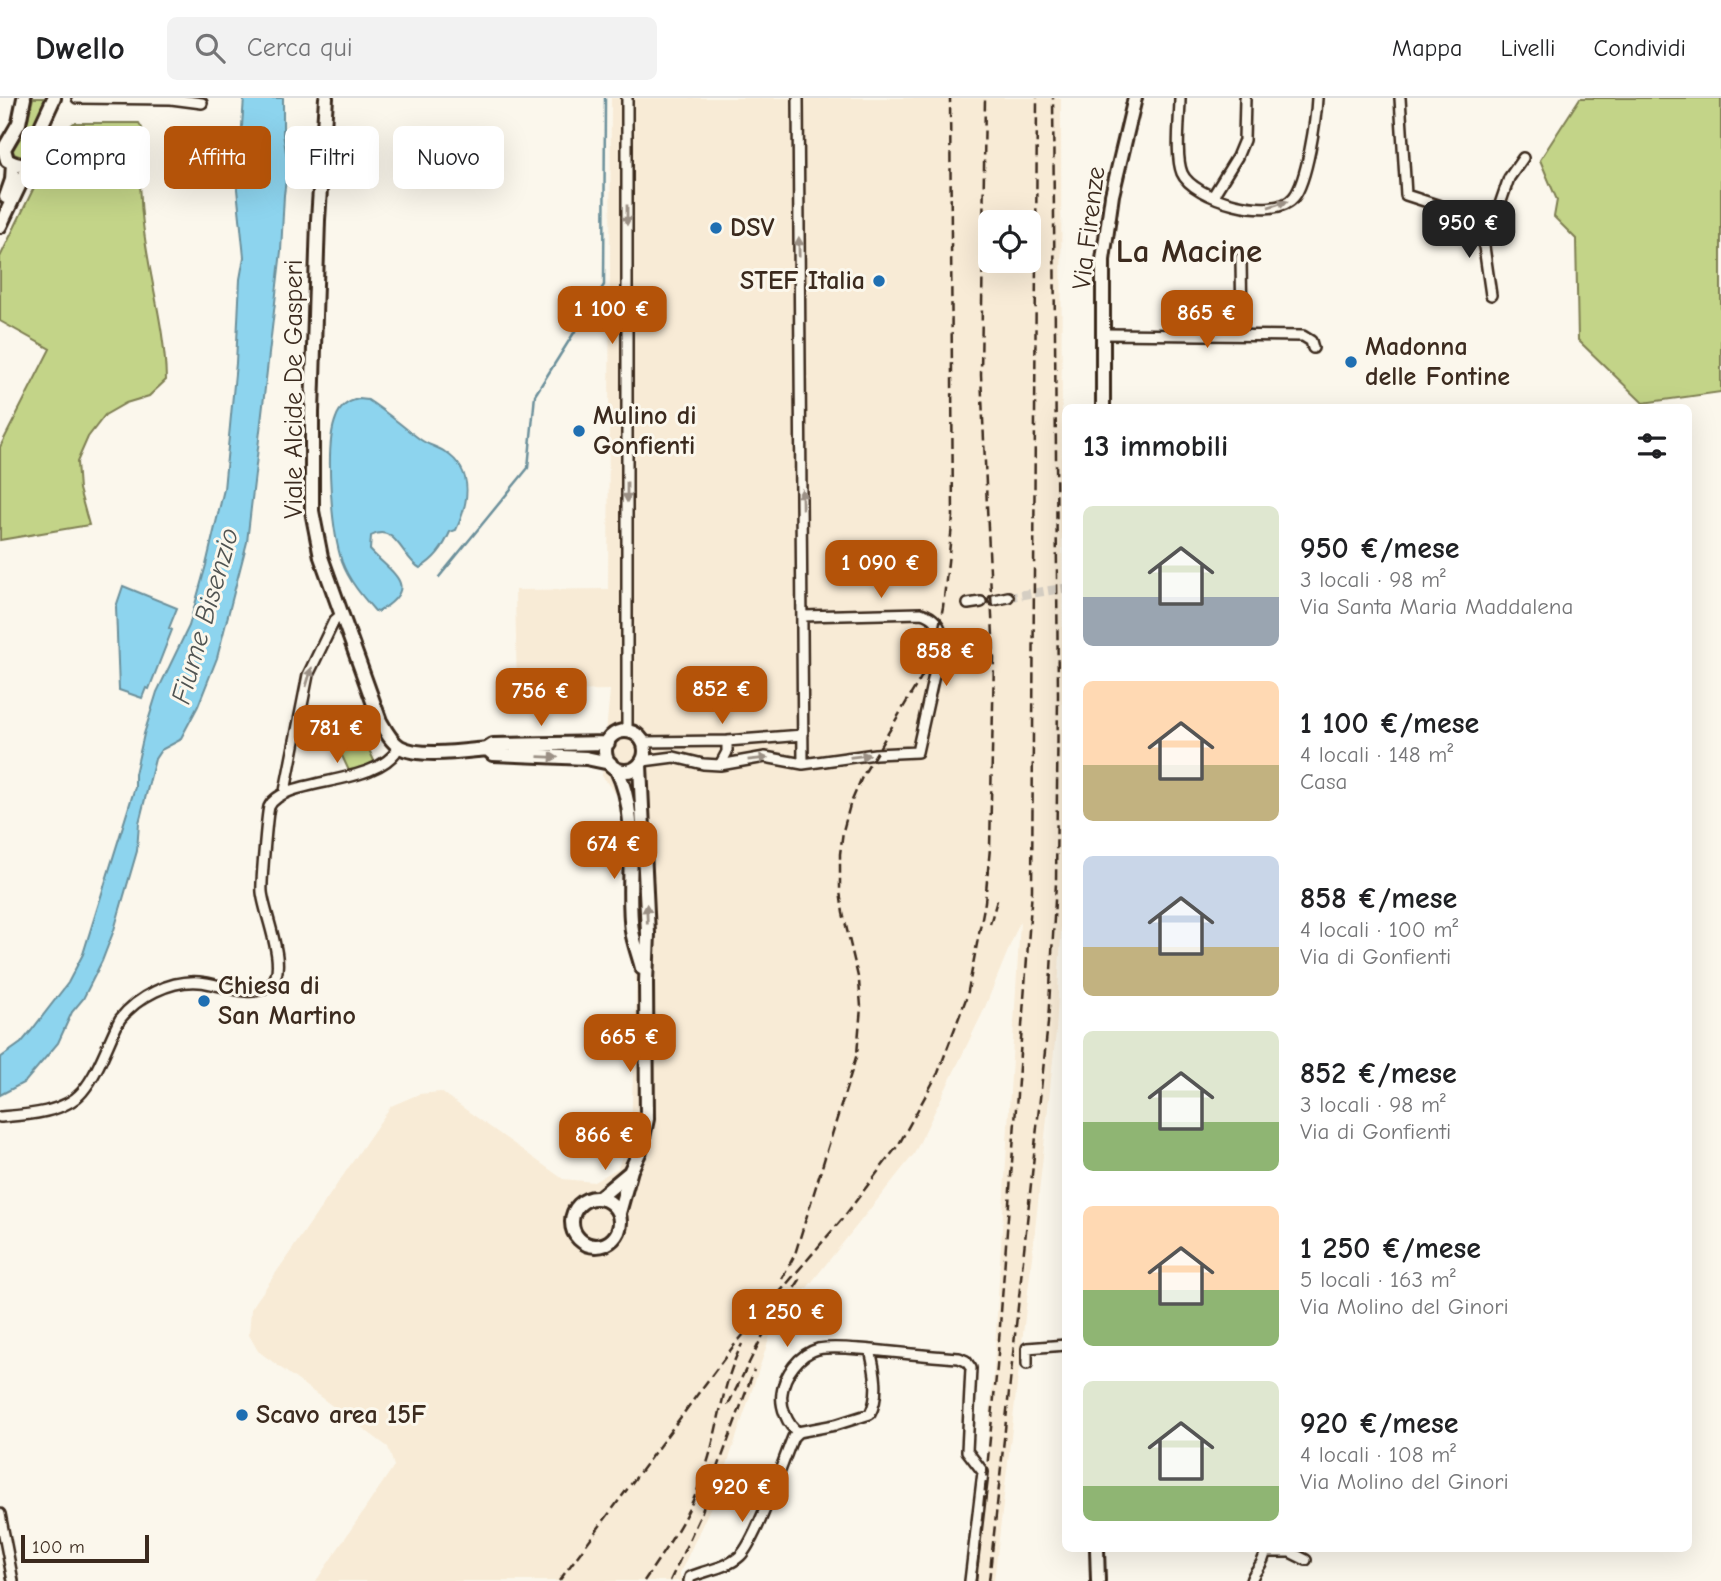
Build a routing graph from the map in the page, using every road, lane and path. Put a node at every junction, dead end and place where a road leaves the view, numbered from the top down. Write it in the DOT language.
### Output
graph roads {
  1 [pos="54,98"];
  2 [pos="78,98"];
  3 [pos="326,98"];
  4 [pos="627,98"];
  5 [pos="798,98"];
  6 [pos="1135,98"];
  7 [pos="1180,98"];
  8 [pos="1245,98"];
  9 [pos="1318,98"];
  10 [pos="1401,98"];
  11 [pos="22,101"];
  12 [pos="202,103"];
  13 [pos="42,126"];
  14 [pos="6,150"];
  15 [pos="1523,158"];
  16 [pos="21,165"];
  17 [pos="21,182"];
  18 [pos="1213,196"];
  19 [pos="0,209"];
  20 [pos="1480,219"];
  21 [pos="0,226"];
  22 [pos="1241,258"];
  23 [pos="1491,295"];
  24 [pos="1103,334"];
  25 [pos="1242,335"];
  26 [pos="1313,348"];
  27 [pos="1102,404"];
  28 [pos="1008,597"];
  29 [pos="994,600"];
  30 [pos="981,602"];
  31 [pos="968,604"];
  32 [pos="341,615"];
  33 [pos="803,616"];
  34 [pos="627,732"];
  35 [pos="803,735"];
  36 [pos="727,741"];
  37 [pos="643,742"];
  38 [pos="608,743"];
  39 [pos="399,747"];
  40 [pos="487,750"];
  41 [pos="642,763"];
  42 [pos="803,764"];
  43 [pos="720,765"];
  44 [pos="613,766"];
  45 [pos="285,791"];
  46 [pos="646,982"];
  47 [pos="0,1116"];
  48 [pos="631,1170"];
  49 [pos="600,1198"];
  50 [pos="619,1213"];
  51 [pos="1062,1345"];
  52 [pos="870,1350"];
  53 [pos="1027,1364"];
  54 [pos="798,1432"];
  55 [pos="0,1514"];
  56 [pos="1097,1552"];
  57 [pos="1264,1552"];
  58 [pos="1290,1552"];
  59 [pos="1306,1560"];
  60 [pos="13,1581"];
  61 [pos="689,1581"];
  62 [pos="970,1581"];
  63 [pos="1098,1581"];
  64 [pos="1251,1581"];
  1 -- 13 [label="street"];
  2 -- 12 [label="street"];
  3 -- 32 [label="street, Viale Alcide De Gasperi"];
  4 -- 34 [label="street, one-way"];
  33 -- 5 [label="street, one-way"];
  6 -- 24 [label="street, Via Firenze"];
  7 -- 18 [label="street"];
  8 -- 18 [label="street"];
  18 -- 9 [label="street, one-way"];
  10 -- 20 [label="street"];
  11 -- 14 [label="street"];
  14 -- 16 [label="street"];
  14 -- 19 [label="street"];
  15 -- 20 [label="street"];
  17 -- 21 [label="street"];
  20 -- 23 [label="street"];
  22 -- 25 [label="street"];
  24 -- 25 [label="street"];
  24 -- 27 [label="street, Via Firenze"];
  25 -- 26 [label="street"];
  28 -- 29 [label="street"];
  30 -- 31 [label="street"];
  32 -- 39 [label="street, Viale Alcide De Gasperi"];
  45 -- 32 [label="street, one-way"];
  33 -- 35 [label="street"];
  42 -- 33 [label="street, one-way"];
  34 -- 37 [label="street"];
  34 -- 38 [label="street"];
  35 -- 36 [label="street"];
  35 -- 42 [label="street"];
  36 -- 37 [label="street"];
  36 -- 43 [label="street"];
  37 -- 41 [label="street"];
  38 -- 40 [label="street"];
  38 -- 44 [label="street"];
  39 -- 40 [label="street"];
  39 -- 45 [label="street"];
  40 -- 44 [label="street, one-way"];
  41 -- 43 [label="street"];
  41 -- 44 [label="street"];
  46 -- 41 [label="street, one-way"];
  43 -- 42 [label="street, one-way"];
  44 -- 46 [label="street"];
  45 -- 47 [label="street"];
  46 -- 48 [label="street"];
  48 -- 49 [label="street"];
  48 -- 50 [label="street"];
  49 -- 50 [label="street"];
  49 -- 50 [label="street"];
  51 -- 53 [label="street"];
  52 -- 54 [label="street"];
  52 -- 54 [label="street"];
  52 -- 62 [label="street"];
  54 -- 61 [label="street"];
  55 -- 60 [label="street"];
  56 -- 63 [label="street"];
  57 -- 64 [label="street"];
  58 -- 59 [label="street"];
}
